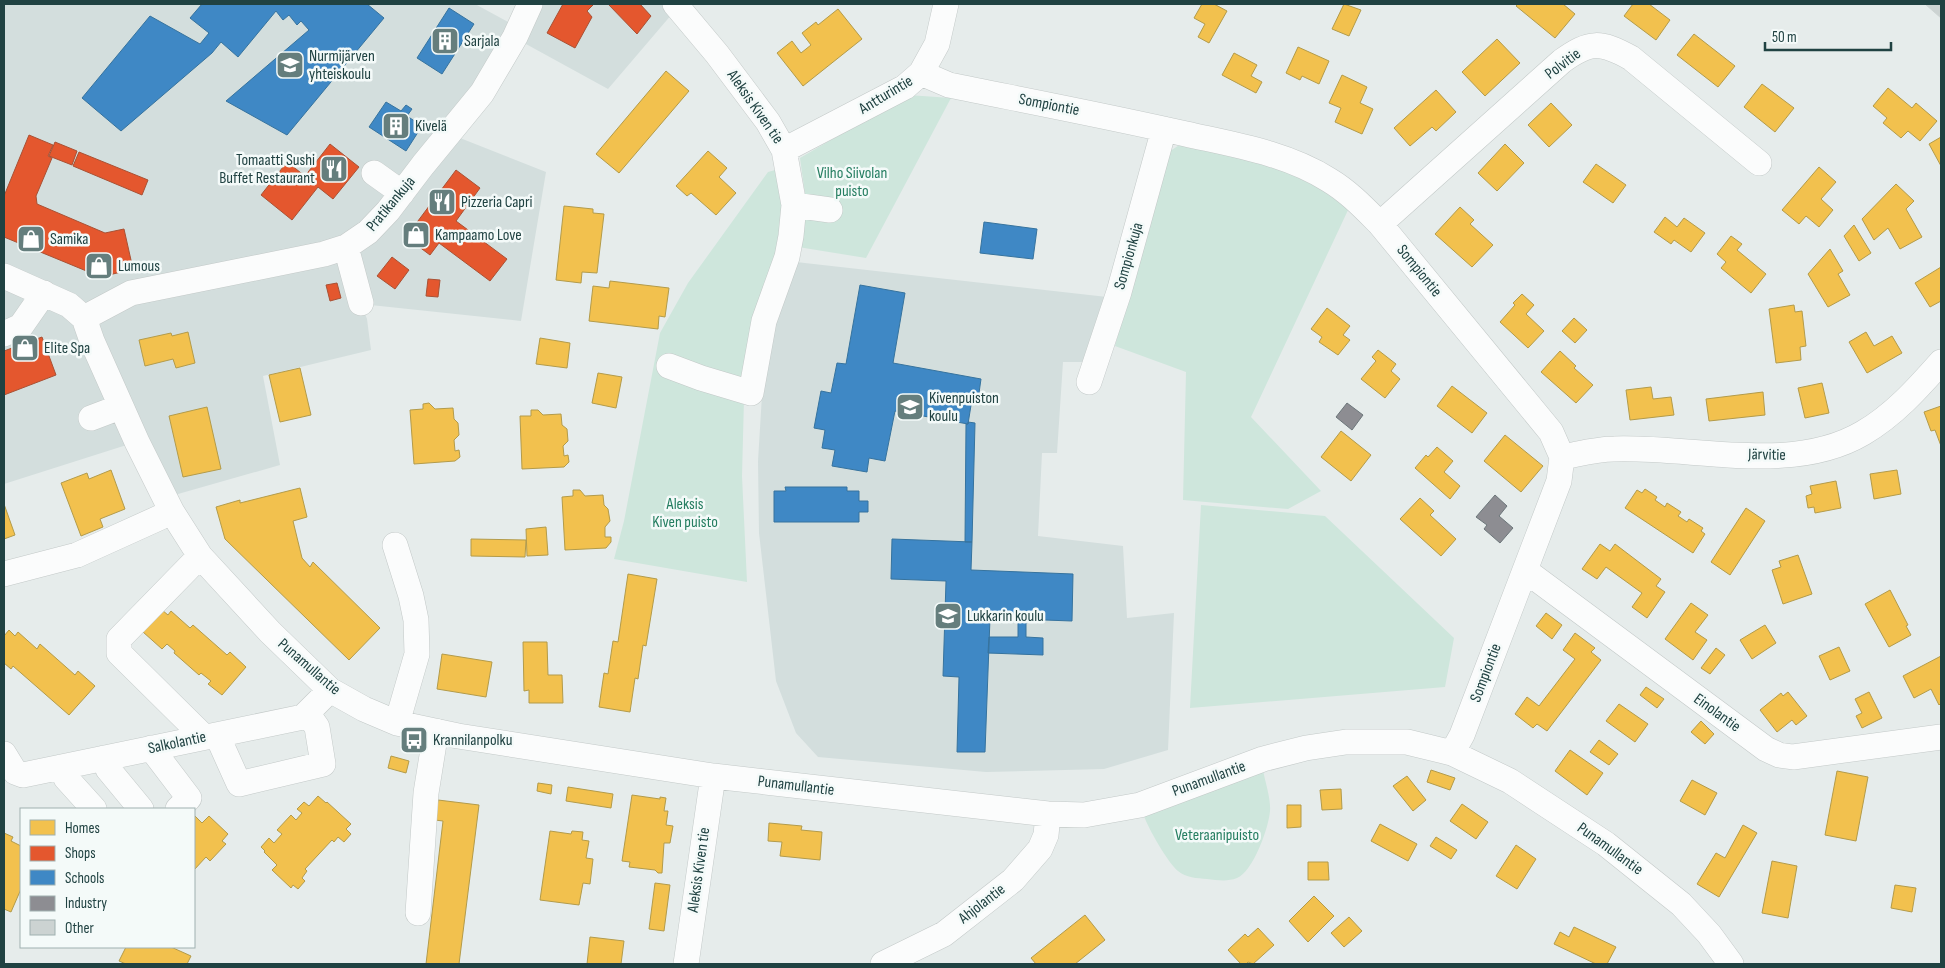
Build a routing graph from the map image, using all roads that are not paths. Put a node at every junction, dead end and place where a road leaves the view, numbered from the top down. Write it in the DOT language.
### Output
graph roads {
  1 [pos="530,4"];
  2 [pos="675,4"];
  3 [pos="946,4"];
  4 [pos="921,74"];
  5 [pos="1164,129"];
  6 [pos="784,150"];
  7 [pos="1759,163"];
  8 [pos="374,173"];
  9 [pos="402,193"];
  10 [pos="794,205"];
  11 [pos="830,210"];
  12 [pos="1380,224"];
  13 [pos="346,247"];
  14 [pos="4,276"];
  15 [pos="44,293"];
  16 [pos="361,303"];
  17 [pos="84,318"];
  18 [pos="4,334"];
  19 [pos="1941,362"];
  20 [pos="669,366"];
  21 [pos="1089,382"];
  22 [pos="120,407"];
  23 [pos="91,418"];
  24 [pos="1562,457"];
  25 [pos="172,512"];
  26 [pos="395,545"];
  27 [pos="200,556"];
  28 [pos="1526,571"];
  29 [pos="4,574"];
  30 [pos="330,690"];
  31 [pos="307,713"];
  32 [pos="397,724"];
  33 [pos="436,731"];
  34 [pos="210,736"];
  35 [pos="1941,737"];
  36 [pos="151,748"];
  37 [pos="1452,752"];
  38 [pos="104,758"];
  39 [pos="9,763"];
  40 [pos="61,767"];
  41 [pos="713,776"];
  42 [pos="93,808"];
  43 [pos="140,808"];
  44 [pos="179,808"];
  45 [pos="1048,814"];
  46 [pos="418,913"];
  47 [pos="686,964"];
  48 [pos="883,964"];
  49 [pos="1731,964"];
  1 -- 9 [label="street, Pratikankuja"];
  2 -- 6 [label="street, Aleksis Kiven tie"];
  3 -- 4 [label="street, Antturintie"];
  4 -- 5 [label="street, Sompiontie"];
  4 -- 6 [label="street, Antturintie"];
  5 -- 12 [label="street, Sompiontie"];
  5 -- 21 [label="street, Sompionkuja"];
  6 -- 10 [label="street, Aleksis Kiven tie"];
  7 -- 12 [label="street, Polvitie"];
  8 -- 9 [label="street"];
  9 -- 13 [label="street, Pratikankuja"];
  10 -- 11 [label="street"];
  10 -- 20 [label="street, Aleksis Kiven tie"];
  12 -- 24 [label="street, Sompiontie"];
  13 -- 16 [label="street"];
  13 -- 17 [label="street, Pratikankuja"];
  14 -- 15 [label="street"];
  15 -- 17 [label="street"];
  15 -- 18 [label="street"];
  17 -- 22 [label="street, Punamullantie"];
  19 -- 24 [label="street, Järvitie"];
  22 -- 23 [label="street"];
  22 -- 25 [label="street, Punamullantie"];
  24 -- 28 [label="street, Sompiontie"];
  25 -- 27 [label="street, Punamullantie"];
  25 -- 29 [label="street"];
  26 -- 32 [label="street"];
  27 -- 30 [label="street, Punamullantie"];
  27 -- 34 [label="street"];
  28 -- 35 [label="street, Einolantie"];
  28 -- 37 [label="street, Sompiontie"];
  30 -- 31 [label="street, Salkolantie"];
  30 -- 32 [label="street, Punamullantie"];
  31 -- 34 [label="street, Salkolantie"];
  31 -- 34 [label="street"];
  32 -- 33 [label="street, Punamullantie"];
  33 -- 41 [label="street, Punamullantie"];
  33 -- 46 [label="street"];
  34 -- 36 [label="street, Salkolantie"];
  36 -- 38 [label="street, Salkolantie"];
  36 -- 44 [label="street"];
  37 -- 45 [label="street, Punamullantie"];
  37 -- 49 [label="street, Punamullantie"];
  38 -- 40 [label="street, Salkolantie"];
  38 -- 43 [label="street"];
  39 -- 40 [label="street, Salkolantie"];
  40 -- 42 [label="street"];
  41 -- 45 [label="street, Punamullantie"];
  41 -- 47 [label="street, Aleksis Kiven tie"];
  45 -- 48 [label="street, Ahjolantie"];
}
